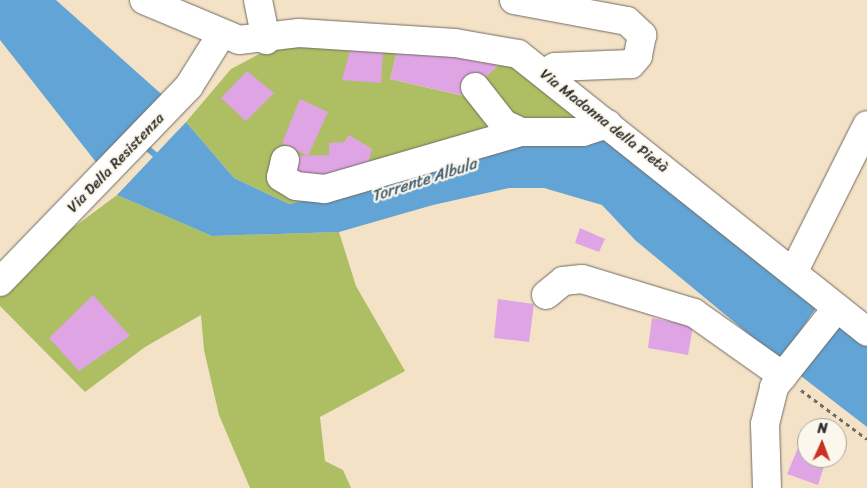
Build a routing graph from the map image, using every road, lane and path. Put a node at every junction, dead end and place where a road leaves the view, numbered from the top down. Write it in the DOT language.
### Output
graph roads {
  1 [pos="144,0"];
  2 [pos="258,0"];
  3 [pos="514,0"];
  4 [pos="221,35"];
  5 [pos="266,40"];
  6 [pos="544,73"];
  7 [pos="474,87"];
  8 [pos="866,122"];
  9 [pos="608,124"];
  10 [pos="521,132"];
  11 [pos="286,160"];
  12 [pos="794,271"];
  13 [pos="0,282"];
  14 [pos="546,295"];
  15 [pos="829,318"];
  16 [pos="867,332"];
  17 [pos="783,376"];
  18 [pos="867,439"];
  19 [pos="767,488"];
  1 -- 4 [label="street, Via Madonna della Pietà"];
  2 -- 5 [label="street"];
  3 -- 6 [label="street"];
  4 -- 5 [label="street, Via Madonna della Pietà"];
  4 -- 13 [label="street, Via Della Resistenza"];
  5 -- 6 [label="street, Via Madonna della Pietà"];
  6 -- 9 [label="street, Via Madonna della Pietà"];
  7 -- 10 [label="street"];
  8 -- 12 [label="street"];
  9 -- 10 [label="street"];
  9 -- 12 [label="street, Via Madonna della Pietà"];
  10 -- 11 [label="street"];
  12 -- 15 [label="street, Via Madonna della Pietà"];
  14 -- 17 [label="street"];
  15 -- 16 [label="street, Via Madonna della Pietà"];
  15 -- 17 [label="street"];
  17 -- 18 [label="path"];
  17 -- 19 [label="street"];
}
